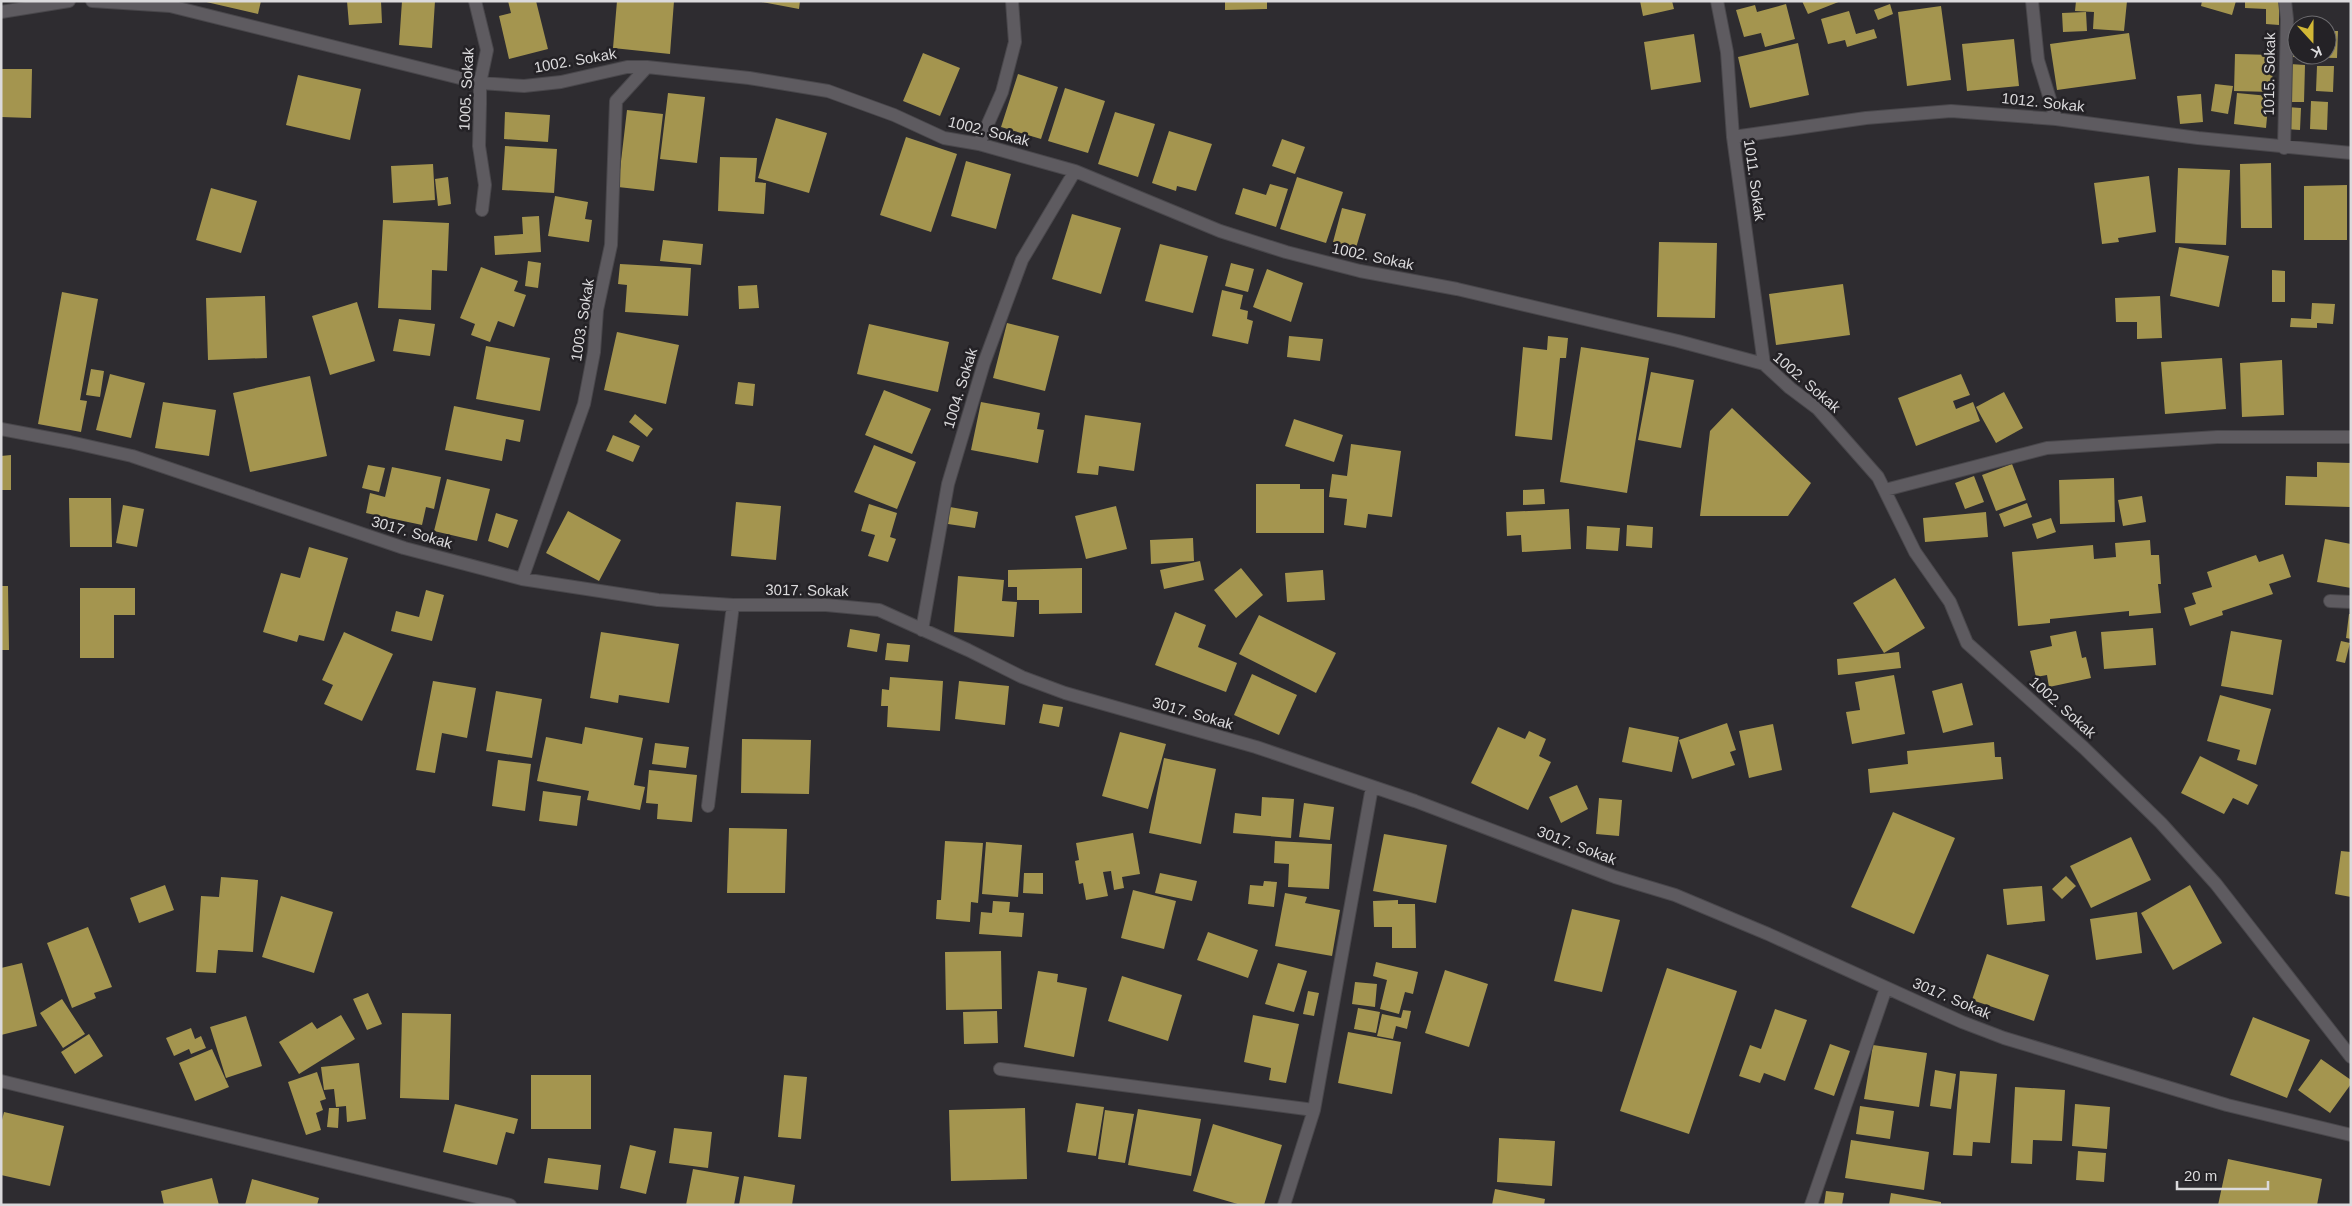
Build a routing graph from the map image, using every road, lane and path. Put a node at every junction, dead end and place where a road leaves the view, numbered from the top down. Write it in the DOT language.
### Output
graph roads {
  1 [pos="69,1"];
  2 [pos="92,1"];
  3 [pos="475,1"];
  4 [pos="1012,1"];
  5 [pos="1718,1"];
  6 [pos="2032,1"];
  7 [pos="2285,1"];
  8 [pos="1,12"];
  9 [pos="647,67"];
  10 [pos="480,83"];
  11 [pos="2056,119"];
  12 [pos="1733,136"];
  13 [pos="979,144"];
  14 [pos="2284,148"];
  15 [pos="2351,154"];
  16 [pos="1075,171"];
  17 [pos="482,210"];
  18 [pos="1764,364"];
  19 [pos="1,429"];
  20 [pos="2351,437"];
  21 [pos="1885,490"];
  22 [pos="522,579"];
  23 [pos="2330,601"];
  24 [pos="2351,602"];
  25 [pos="733,605"];
  26 [pos="922,630"];
  27 [pos="1372,787"];
  28 [pos="708,806"];
  29 [pos="1886,988"];
  30 [pos="2351,1057"];
  31 [pos="1000,1069"];
  32 [pos="1,1081"];
  33 [pos="1314,1110"];
  34 [pos="2351,1135"];
  35 [pos="510,1205"];
  36 [pos="1284,1205"];
  37 [pos="1811,1205"];
  1 -- 8 [label="street"];
  2 -- 10 [label="street, 1002. Sokak"];
  3 -- 10 [label="street, 1005. Sokak"];
  4 -- 13 [label="street"];
  5 -- 12 [label="street, 1011. Sokak"];
  6 -- 11 [label="street"];
  7 -- 14 [label="street, 1015. Sokak"];
  9 -- 10 [label="street, 1002. Sokak"];
  9 -- 13 [label="street, 1002. Sokak"];
  9 -- 22 [label="street, 1003. Sokak"];
  10 -- 17 [label="street, 1005. Sokak"];
  11 -- 12 [label="street, 1012. Sokak"];
  11 -- 14 [label="street, 1012. Sokak"];
  12 -- 18 [label="street, 1011. Sokak"];
  13 -- 16 [label="street, 1002. Sokak"];
  14 -- 15 [label="street, 1012. Sokak"];
  16 -- 18 [label="street, 1002. Sokak"];
  16 -- 26 [label="street, 1004. Sokak"];
  18 -- 21 [label="street, 1002. Sokak"];
  19 -- 22 [label="street, 3017. Sokak"];
  20 -- 21 [label="street"];
  21 -- 30 [label="street, 1002. Sokak"];
  22 -- 25 [label="street, 3017. Sokak"];
  23 -- 24 [label="street"];
  25 -- 26 [label="street, 3017. Sokak"];
  25 -- 28 [label="street"];
  26 -- 27 [label="street, 3017. Sokak"];
  27 -- 29 [label="street, 3017. Sokak"];
  27 -- 33 [label="street"];
  29 -- 34 [label="street, 3017. Sokak"];
  29 -- 37 [label="street"];
  31 -- 33 [label="street"];
  32 -- 35 [label="street"];
  33 -- 36 [label="street"];
}
